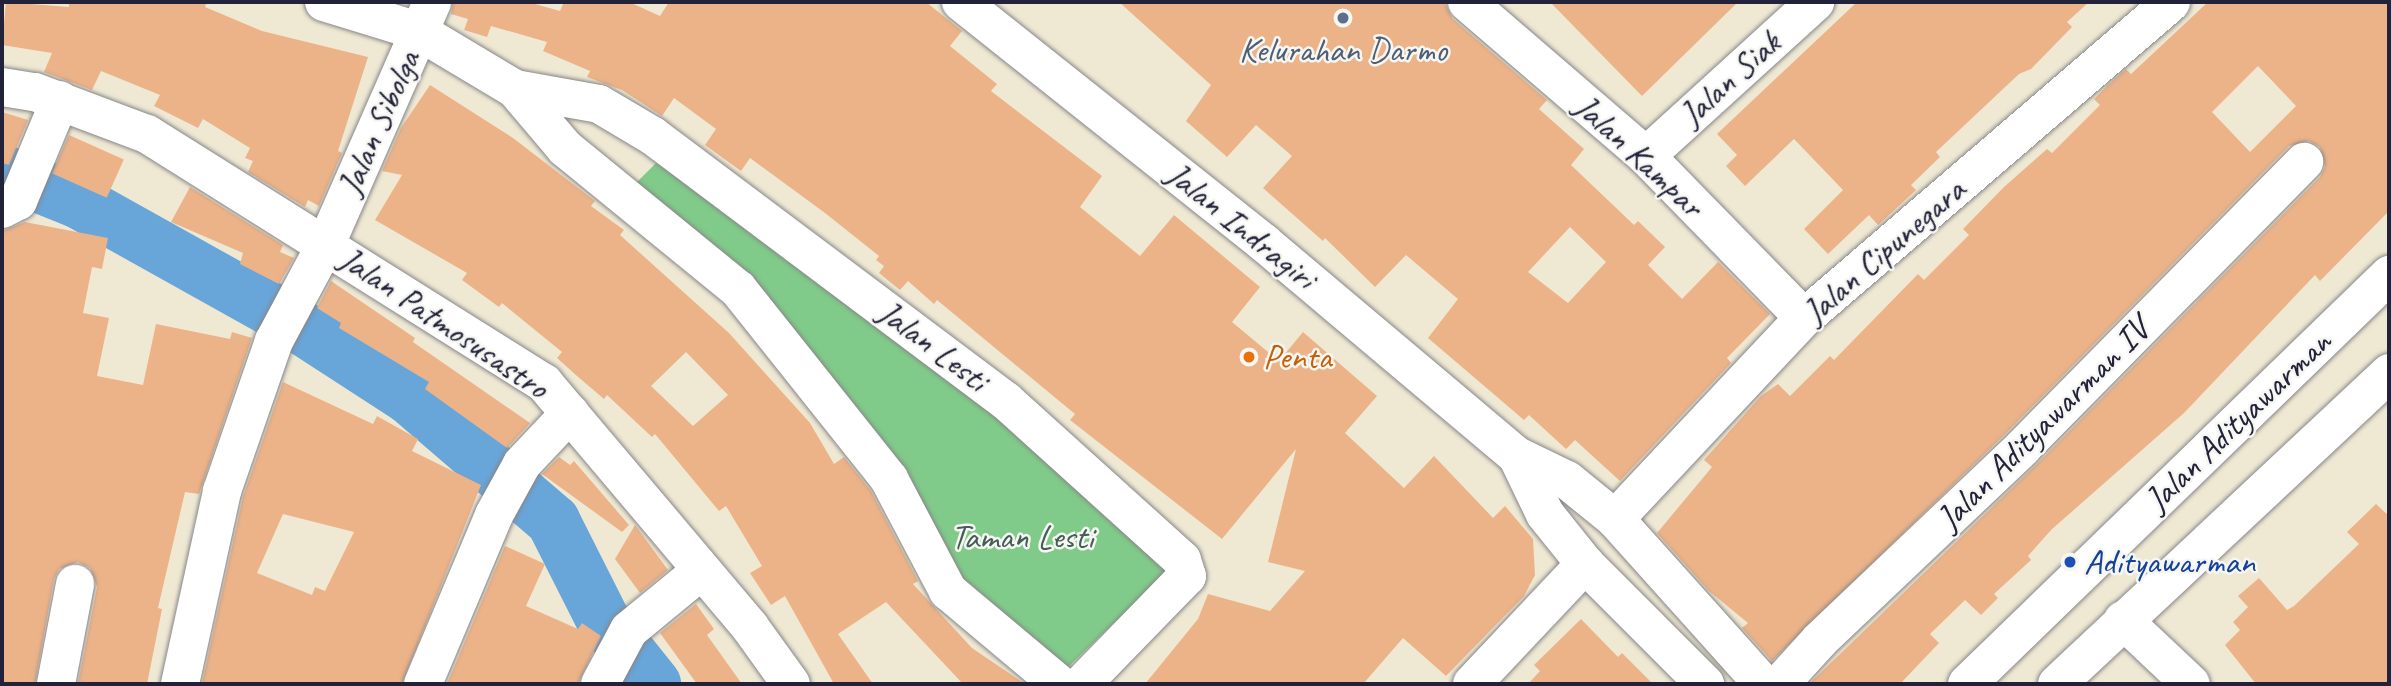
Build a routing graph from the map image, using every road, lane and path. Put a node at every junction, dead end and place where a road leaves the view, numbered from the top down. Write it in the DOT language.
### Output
graph roads {
  1 [pos="324,2"];
  2 [pos="961,2"];
  3 [pos="1467,2"];
  4 [pos="1815,2"];
  5 [pos="2171,2"];
  6 [pos="425,17"];
  7 [pos="2,88"];
  8 [pos="515,89"];
  9 [pos="60,100"];
  10 [pos="1646,156"];
  11 [pos="2304,162"];
  12 [pos="17,195"];
  13 [pos="326,244"];
  14 [pos="2389,275"];
  15 [pos="1804,318"];
  16 [pos="2389,373"];
  17 [pos="570,413"];
  18 [pos="1517,456"];
  19 [pos="1615,519"];
  20 [pos="1585,564"];
  21 [pos="702,570"];
  22 [pos="75,584"];
  23 [pos="2123,620"];
  24 [pos="603,677"];
  25 [pos="56,684"];
  26 [pos="180,684"];
  27 [pos="423,684"];
  28 [pos="791,684"];
  29 [pos="1059,684"];
  30 [pos="1082,684"];
  31 [pos="1472,684"];
  32 [pos="1705,684"];
  33 [pos="1763,684"];
  34 [pos="1780,684"];
  35 [pos="1967,684"];
  36 [pos="2057,684"];
  37 [pos="2191,684"];
  1 -- 6 [label="street, Jalan Lesti"];
  2 -- 18 [label="street, Jalan Indragiri"];
  3 -- 10 [label="street, Jalan Kampar"];
  4 -- 10 [label="street, Jalan Siak"];
  5 -- 15 [label="street, Jalan Cipunegara"];
  6 -- 8 [label="street, Jalan Lesti"];
  6 -- 13 [label="street, Jalan Sibolga"];
  7 -- 9 [label="street, Jalan Patmosusastro"];
  8 -- 29 [label="street, Jalan Lesti"];
  8 -- 30 [label="street, Jalan Lesti"];
  9 -- 12 [label="street"];
  9 -- 13 [label="street, Jalan Patmosusastro"];
  10 -- 15 [label="street, Jalan Kampar"];
  11 -- 34 [label="street, Jalan Adityawarman IV"];
  13 -- 17 [label="street, Jalan Patmosusastro"];
  13 -- 26 [label="street, Jalan Sibolga"];
  14 -- 35 [label="street, Jalan Adityawarman"];
  15 -- 19 [label="street, Jalan Cipunegara"];
  16 -- 23 [label="street, Jalan Adityawarman"];
  17 -- 21 [label="street, Jalan Patmosusastro"];
  17 -- 27 [label="street"];
  18 -- 19 [label="street, Jalan Indragiri"];
  18 -- 20 [label="street, Jalan Indragiri"];
  19 -- 33 [label="street, Jalan Indragiri"];
  20 -- 31 [label="street"];
  20 -- 32 [label="street, Jalan Indragiri"];
  21 -- 24 [label="street"];
  21 -- 28 [label="street, Jalan Patmosusastro"];
  22 -- 25 [label="street"];
  23 -- 36 [label="street, Jalan Adityawarman"];
  23 -- 37 [label="street"];
}
